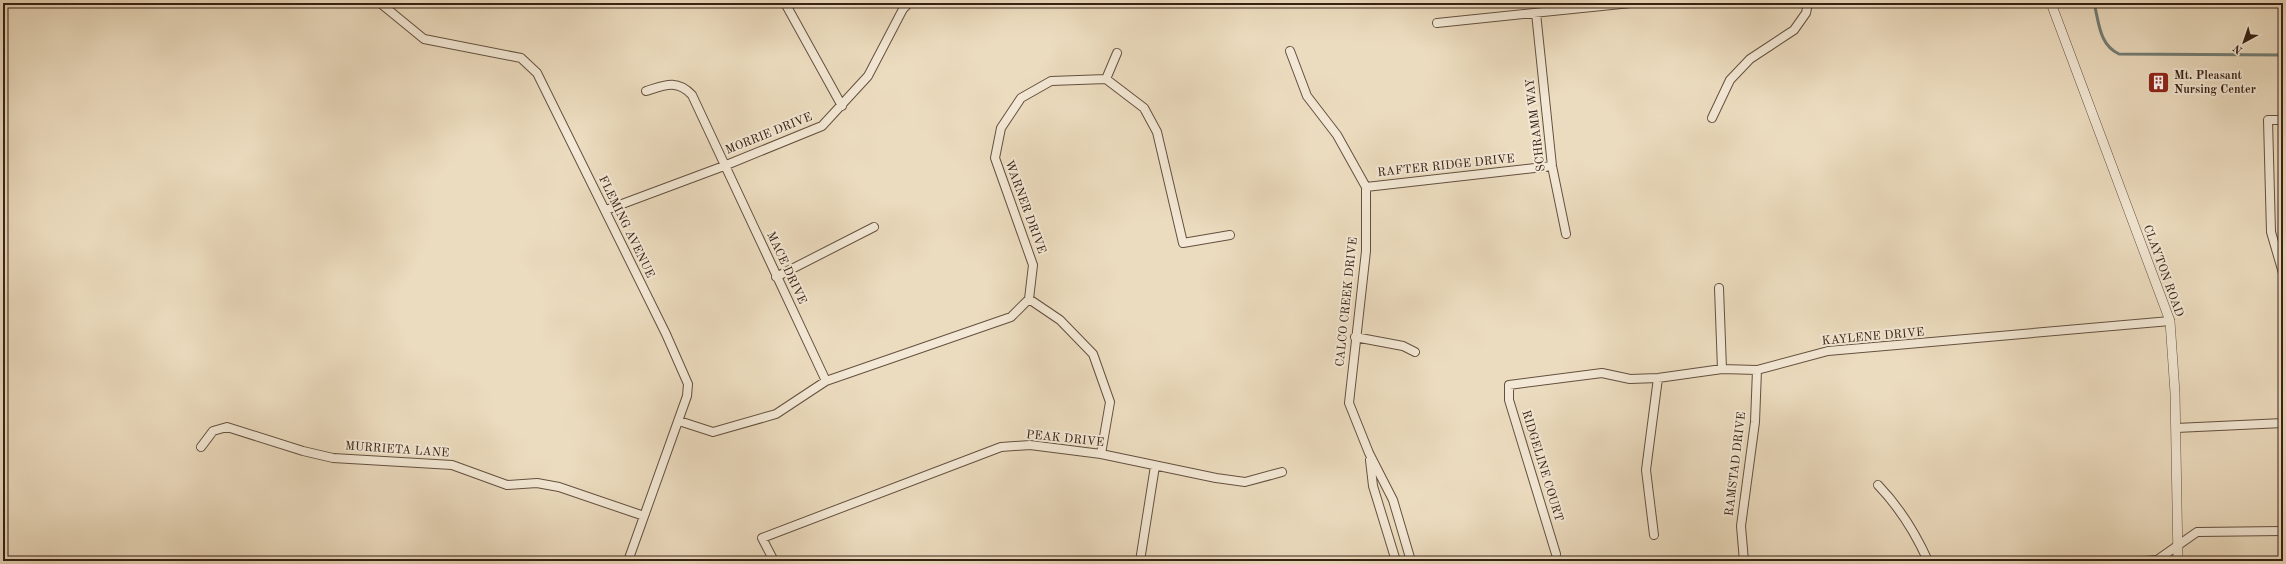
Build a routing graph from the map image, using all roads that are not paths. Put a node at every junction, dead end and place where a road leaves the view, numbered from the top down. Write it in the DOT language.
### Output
graph roads {
  1 [pos="380,3"];
  2 [pos="785,3"];
  3 [pos="909,3"];
  4 [pos="1631,3"];
  5 [pos="1808,3"];
  6 [pos="2051,3"];
  7 [pos="1604,4"];
  8 [pos="1536,13"];
  9 [pos="1437,23"];
  10 [pos="1290,51"];
  11 [pos="1117,53"];
  12 [pos="1106,79"];
  13 [pos="646,91"];
  14 [pos="842,106"];
  15 [pos="1712,118"];
  16 [pos="2283,120"];
  17 [pos="724,166"];
  18 [pos="1552,166"];
  19 [pos="1366,187"];
  20 [pos="606,210"];
  21 [pos="874,227"];
  22 [pos="1230,234"];
  23 [pos="1566,234"];
  24 [pos="2283,273"];
  25 [pos="776,277"];
  26 [pos="1719,288"];
  27 [pos="1029,299"];
  28 [pos="2170,321"];
  29 [pos="1355,337"];
  30 [pos="1415,352"];
  31 [pos="1722,369"];
  32 [pos="1757,370"];
  33 [pos="1658,378"];
  34 [pos="826,380"];
  35 [pos="1509,385"];
  36 [pos="679,421"];
  37 [pos="2283,423"];
  38 [pos="2176,428"];
  39 [pos="201,447"];
  40 [pos="1369,453"];
  41 [pos="1101,454"];
  42 [pos="1155,466"];
  43 [pos="1282,472"];
  44 [pos="1878,485"];
  45 [pos="644,516"];
  46 [pos="2283,531"];
  47 [pos="1654,535"];
  48 [pos="2178,546"];
  49 [pos="1556,554"];
  50 [pos="628,561"];
  51 [pos="774,561"];
  52 [pos="1140,561"];
  53 [pos="1396,561"];
  54 [pos="1411,561"];
  55 [pos="1744,561"];
  56 [pos="1928,561"];
  57 [pos="2145,561"];
  58 [pos="2178,561"];
  1 -- 20 [label="street, FLEMING AVENUE"];
  2 -- 14 [label="street"];
  3 -- 14 [label="street, MORRIE DRIVE"];
  4 -- 7 [label="street"];
  5 -- 15 [label="street"];
  6 -- 28 [label="street, CLAYTON ROAD"];
  7 -- 8 [label="street"];
  8 -- 9 [label="street"];
  8 -- 18 [label="street, SCHRAMM WAY"];
  10 -- 19 [label="street, CALCO CREEK DRIVE"];
  11 -- 12 [label="street"];
  12 -- 22 [label="street"];
  12 -- 27 [label="street, WARNER DRIVE"];
  13 -- 17 [label="street, MACE DRIVE"];
  14 -- 17 [label="street, MORRIE DRIVE"];
  16 -- 24 [label="street"];
  17 -- 20 [label="street, MORRIE DRIVE"];
  17 -- 25 [label="street, MACE DRIVE"];
  18 -- 19 [label="street, RAFTER RIDGE DRIVE"];
  18 -- 23 [label="street, SCHRAMM WAY"];
  19 -- 29 [label="street, CALCO CREEK DRIVE"];
  20 -- 36 [label="street, FLEMING AVENUE"];
  21 -- 25 [label="street"];
  25 -- 34 [label="street, MACE DRIVE"];
  26 -- 31 [label="street"];
  27 -- 34 [label="street"];
  27 -- 41 [label="street"];
  28 -- 32 [label="street, KAYLENE DRIVE"];
  28 -- 38 [label="street, CLAYTON ROAD"];
  29 -- 30 [label="street"];
  29 -- 40 [label="street, CALCO CREEK DRIVE"];
  31 -- 32 [label="street, KAYLENE DRIVE"];
  31 -- 33 [label="street, KAYLENE DRIVE"];
  32 -- 55 [label="street, RAMSTAD DRIVE"];
  33 -- 35 [label="street, KAYLENE DRIVE"];
  33 -- 47 [label="street"];
  34 -- 36 [label="street"];
  35 -- 49 [label="street, RIDGELINE COURT"];
  36 -- 45 [label="street, FLEMING AVENUE"];
  37 -- 38 [label="street"];
  38 -- 48 [label="street, CLAYTON ROAD"];
  39 -- 45 [label="street, MURRIETA LANE"];
  40 -- 53 [label="street, CALCO CREEK DRIVE"];
  40 -- 54 [label="street, CALCO CREEK DRIVE"];
  41 -- 42 [label="street, PEAK DRIVE"];
  41 -- 51 [label="street, PEAK DRIVE"];
  42 -- 43 [label="street, PEAK DRIVE"];
  42 -- 52 [label="street"];
  44 -- 56 [label="street"];
  45 -- 50 [label="street, FLEMING AVENUE"];
  46 -- 48 [label="street"];
  48 -- 57 [label="street"];
  48 -- 58 [label="street, CLAYTON ROAD"];
}
